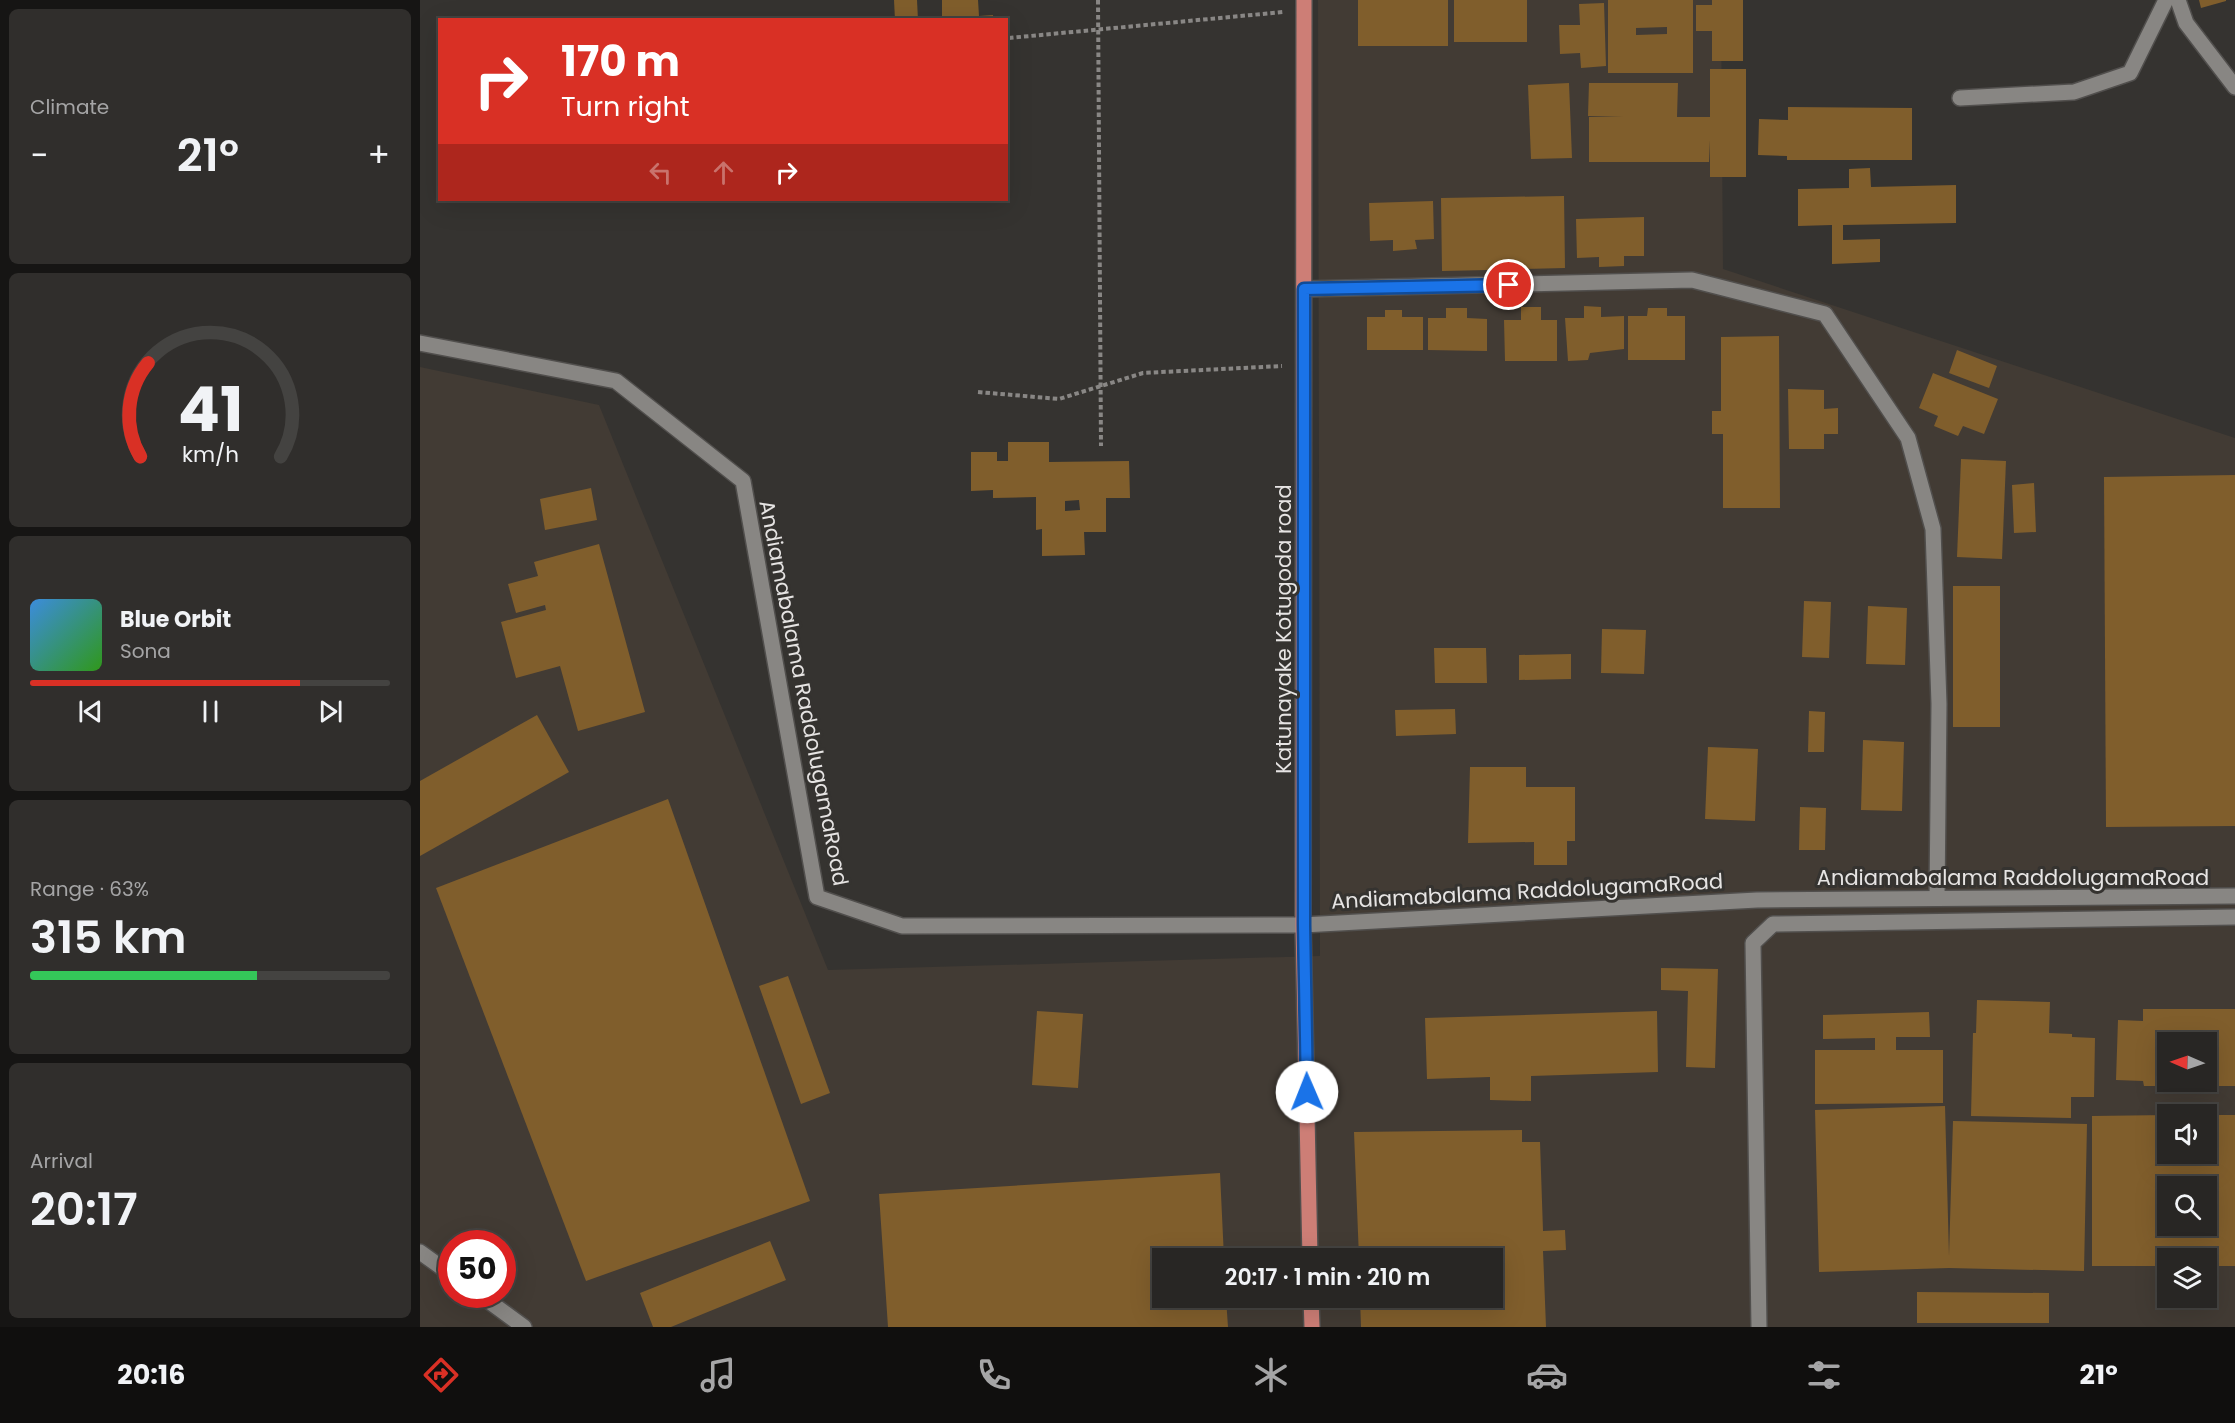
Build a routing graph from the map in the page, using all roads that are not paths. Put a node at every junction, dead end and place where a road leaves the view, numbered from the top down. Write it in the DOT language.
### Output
graph roads {
  1 [pos="2166,0"];
  2 [pos="2178,0"];
  3 [pos="1304,5"];
  4 [pos="2235,87"];
  5 [pos="1960,98"];
  6 [pos="1304,289"];
  7 [pos="420,343"];
  8 [pos="2235,896"];
  9 [pos="1937,898"];
  10 [pos="2235,916"];
  11 [pos="1304,925"];
  12 [pos="1311,1248"];
  13 [pos="420,1252"];
  14 [pos="438,1265"];
  15 [pos="498,1308"];
  16 [pos="1311,1308"];
  17 [pos="524,1327"];
  18 [pos="1312,1327"];
  19 [pos="1759,1327"];
  1 -- 5 [label="street"];
  2 -- 4 [label="street"];
  3 -- 6 [label="main road, Katunayake Kotugoda road"];
  6 -- 9 [label="street"];
  6 -- 11 [label="main road, Katunayake Kotugoda road"];
  7 -- 11 [label="street, Andiamabalama RaddolugamaRoad"];
  8 -- 9 [label="street, Andiamabalama RaddolugamaRoad"];
  9 -- 11 [label="street, Andiamabalama RaddolugamaRoad"];
  10 -- 19 [label="street"];
  11 -- 12 [label="main road, Katunayake Kotugoda road"];
  13 -- 14 [label="street"];
  15 -- 17 [label="street"];
  16 -- 18 [label="main road"];
}
